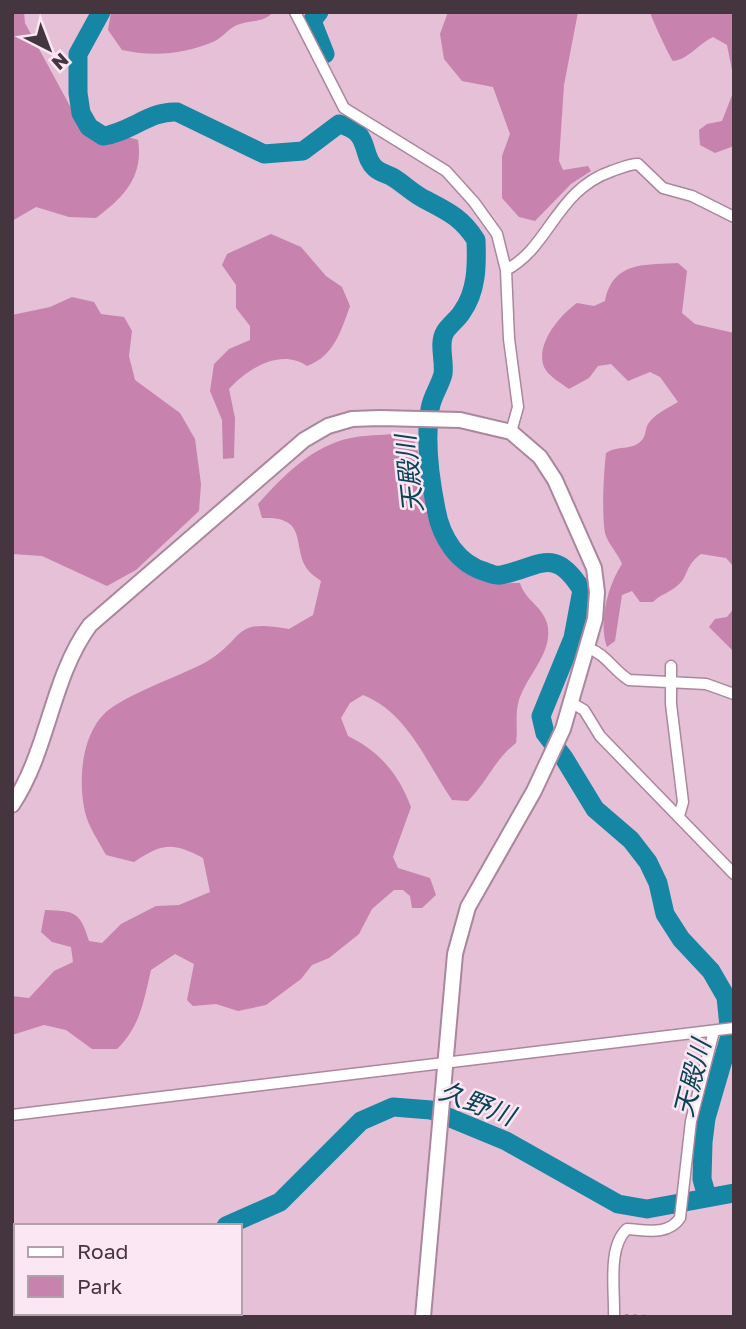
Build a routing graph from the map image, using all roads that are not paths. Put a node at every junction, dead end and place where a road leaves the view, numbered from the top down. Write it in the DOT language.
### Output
graph roads {
  1 [pos="295,12"];
  2 [pos="734,217"];
  3 [pos="506,270"];
  4 [pos="511,432"];
  5 [pos="588,648"];
  6 [pos="671,666"];
  7 [pos="671,683"];
  8 [pos="734,694"];
  9 [pos="572,703"];
  10 [pos="12,805"];
  11 [pos="679,816"];
  12 [pos="734,874"];
  13 [pos="723,1030"];
  14 [pos="445,1062"];
  15 [pos="12,1115"];
  16 [pos="614,1316"];
  17 [pos="423,1317"];
  1 -- 3 [label="street"];
  2 -- 3 [label="street"];
  3 -- 4 [label="street"];
  4 -- 5 [label="street"];
  4 -- 10 [label="street"];
  5 -- 7 [label="street"];
  5 -- 9 [label="street"];
  6 -- 7 [label="street"];
  7 -- 8 [label="street"];
  7 -- 11 [label="street"];
  9 -- 11 [label="street"];
  9 -- 14 [label="street"];
  11 -- 12 [label="street"];
  13 -- 14 [label="street"];
  13 -- 16 [label="street"];
  14 -- 15 [label="street"];
  14 -- 17 [label="street"];
}
